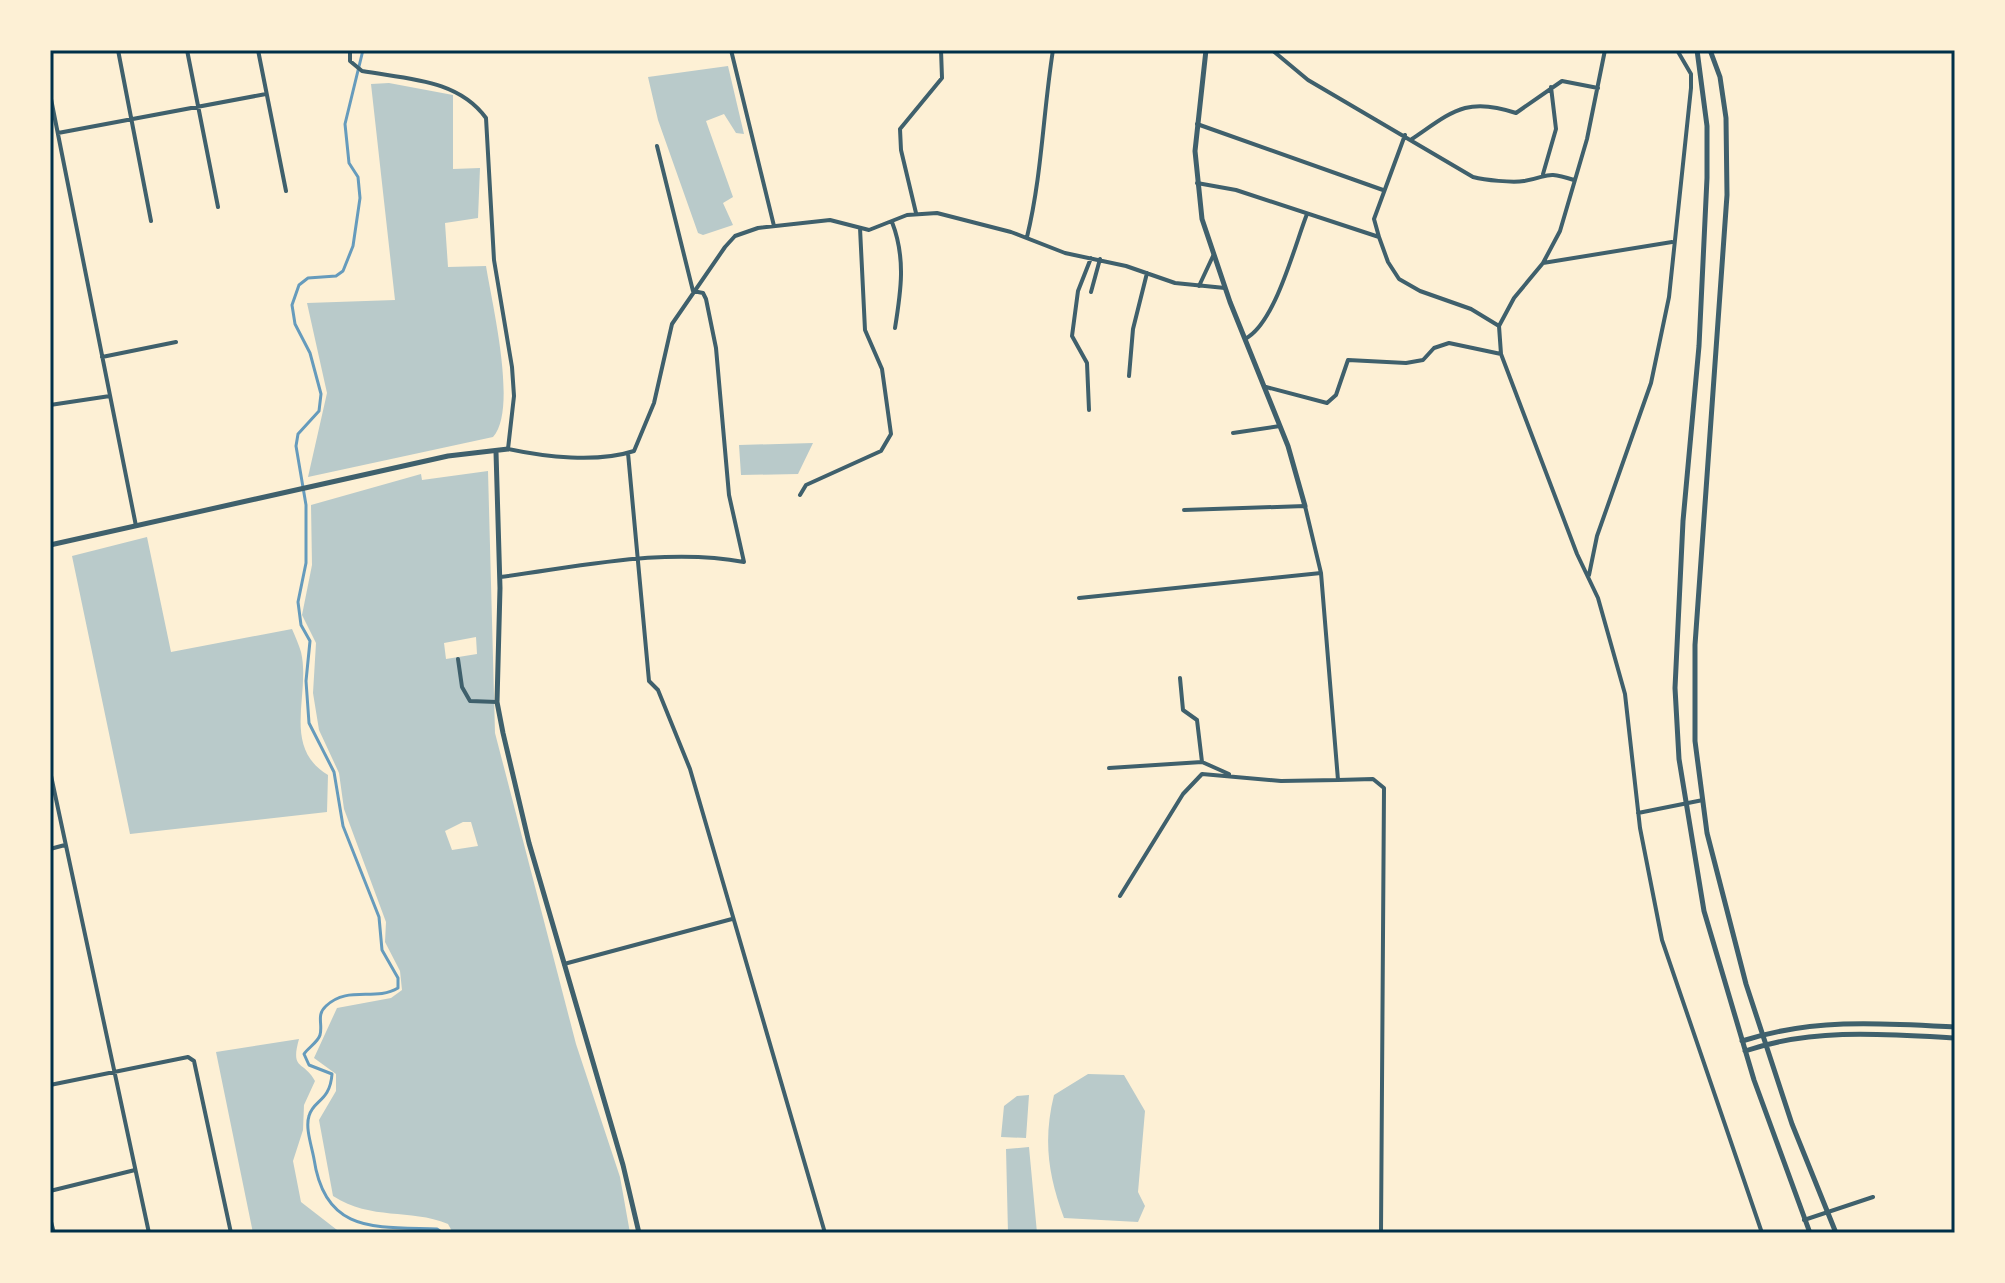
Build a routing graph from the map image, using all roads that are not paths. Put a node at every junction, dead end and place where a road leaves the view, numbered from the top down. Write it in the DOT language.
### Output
graph roads {
  1 [pos="118,50"];
  2 [pos="187,50"];
  3 [pos="258,50"];
  4 [pos="350,50"];
  5 [pos="731,50"];
  6 [pos="941,50"];
  7 [pos="1053,50"];
  8 [pos="1206,50"];
  9 [pos="1272,50"];
  10 [pos="1605,50"];
  11 [pos="1677,50"];
  12 [pos="1697,50"];
  13 [pos="1710,50"];
  14 [pos="1551,87"];
  15 [pos="1598,88"];
  16 [pos="50,94"];
  17 [pos="266,94"];
  18 [pos="197,107"];
  19 [pos="131,119"];
  20 [pos="1196,124"];
  21 [pos="58,133"];
  22 [pos="1405,135"];
  23 [pos="1412,139"];
  24 [pos="657,146"];
  25 [pos="1543,174"];
  26 [pos="1574,180"];
  27 [pos="1197,183"];
  28 [pos="1383,190"];
  29 [pos="286,191"];
  30 [pos="218,207"];
  31 [pos="916,213"];
  32 [pos="1307,214"];
  33 [pos="151,221"];
  34 [pos="892,222"];
  35 [pos="774,226"];
  36 [pos="860,228"];
  37 [pos="1027,237"];
  38 [pos="1379,237"];
  39 [pos="1672,242"];
  40 [pos="1213,256"];
  41 [pos="1091,258"];
  42 [pos="1100,259"];
  43 [pos="1543,263"];
  44 [pos="1147,273"];
  45 [pos="1199,286"];
  46 [pos="1225,288"];
  47 [pos="693,291"];
  48 [pos="1091,292"];
  49 [pos="1499,326"];
  50 [pos="895,328"];
  51 [pos="1245,339"];
  52 [pos="176,342"];
  53 [pos="1501,354"];
  54 [pos="102,357"];
  55 [pos="1129,376"];
  56 [pos="1266,387"];
  57 [pos="110,396"];
  58 [pos="50,405"];
  59 [pos="1089,410"];
  60 [pos="1280,426"];
  61 [pos="1233,433"];
  62 [pos="508,449"];
  63 [pos="496,452"];
  64 [pos="628,453"];
  65 [pos="800,495"];
  66 [pos="1305,506"];
  67 [pos="1184,510"];
  68 [pos="136,526"];
  69 [pos="50,545"];
  70 [pos="639,559"];
  71 [pos="1321,573"];
  72 [pos="500,577"];
  73 [pos="1588,578"];
  74 [pos="1079,598"];
  75 [pos="458,659"];
  76 [pos="1180,678"];
  77 [pos="497,702"];
  78 [pos="1202,762"];
  79 [pos="1109,768"];
  80 [pos="50,771"];
  81 [pos="1231,776"];
  82 [pos="1338,780"];
  83 [pos="1703,800"];
  84 [pos="1686,803"];
  85 [pos="1638,813"];
  86 [pos="65,845"];
  87 [pos="50,849"];
  88 [pos="1120,896"];
  89 [pos="732,919"];
  90 [pos="564,964"];
  91 [pos="1955,1027"];
  92 [pos="1763,1035"];
  93 [pos="1955,1038"];
  94 [pos="1742,1041"];
  95 [pos="1766,1044"];
  96 [pos="1745,1051"];
  97 [pos="113,1073"];
  98 [pos="50,1085"];
  99 [pos="135,1170"];
  100 [pos="50,1191"];
  101 [pos="1873,1197"];
  102 [pos="1826,1215"];
  103 [pos="50,1218"];
  104 [pos="1804,1220"];
  105 [pos="54,1233"];
  106 [pos="149,1233"];
  107 [pos="231,1233"];
  108 [pos="639,1233"];
  109 [pos="825,1233"];
  110 [pos="1381,1233"];
  111 [pos="1762,1233"];
  112 [pos="1810,1233"];
  113 [pos="1836,1233"];
  1 -- 19 [label="street"];
  2 -- 18 [label="street"];
  3 -- 17 [label="street"];
  4 -- 62 [label="street"];
  5 -- 35 [label="street"];
  6 -- 31 [label="street"];
  7 -- 37 [label="street"];
  8 -- 20 [label="street"];
  9 -- 22 [label="street"];
  10 -- 15 [label="street"];
  11 -- 39 [label="street"];
  12 -- 84 [label="street"];
  13 -- 83 [label="street"];
  14 -- 15 [label="street"];
  14 -- 23 [label="street"];
  14 -- 25 [label="street"];
  15 -- 26 [label="street"];
  16 -- 21 [label="street"];
  17 -- 18 [label="street"];
  17 -- 29 [label="street"];
  18 -- 19 [label="street"];
  18 -- 30 [label="street"];
  19 -- 21 [label="street"];
  19 -- 33 [label="street"];
  20 -- 27 [label="street"];
  20 -- 28 [label="street"];
  21 -- 54 [label="street"];
  22 -- 23 [label="street"];
  22 -- 28 [label="street"];
  23 -- 25 [label="street"];
  24 -- 47 [label="street"];
  25 -- 26 [label="street"];
  26 -- 43 [label="street"];
  27 -- 32 [label="street"];
  27 -- 40 [label="street"];
  28 -- 38 [label="street"];
  31 -- 34 [label="street"];
  31 -- 37 [label="street"];
  32 -- 38 [label="street"];
  32 -- 51 [label="street"];
  34 -- 36 [label="street"];
  34 -- 50 [label="street"];
  35 -- 36 [label="street"];
  35 -- 47 [label="street"];
  36 -- 65 [label="street"];
  37 -- 41 [label="street"];
  38 -- 49 [label="street"];
  39 -- 43 [label="street"];
  39 -- 73 [label="street"];
  40 -- 45 [label="street"];
  40 -- 46 [label="street"];
  41 -- 42 [label="street"];
  41 -- 59 [label="street"];
  42 -- 44 [label="street"];
  42 -- 48 [label="street"];
  43 -- 49 [label="street"];
  44 -- 45 [label="street"];
  44 -- 55 [label="street"];
  45 -- 46 [label="street"];
  46 -- 51 [label="street"];
  47 -- 64 [label="street"];
  47 -- 70 [label="street"];
  49 -- 53 [label="street"];
  51 -- 56 [label="street"];
  52 -- 54 [label="street"];
  53 -- 56 [label="street"];
  53 -- 73 [label="street"];
  54 -- 57 [label="street"];
  56 -- 60 [label="street"];
  57 -- 58 [label="street"];
  57 -- 68 [label="street"];
  60 -- 61 [label="street"];
  60 -- 66 [label="street"];
  62 -- 63 [label="street"];
  62 -- 64 [label="street"];
  63 -- 68 [label="street"];
  63 -- 72 [label="street"];
  64 -- 70 [label="street"];
  66 -- 67 [label="street"];
  66 -- 71 [label="street"];
  68 -- 69 [label="street"];
  70 -- 72 [label="street"];
  70 -- 89 [label="street"];
  71 -- 74 [label="street"];
  71 -- 82 [label="street"];
  72 -- 77 [label="street"];
  73 -- 85 [label="street"];
  75 -- 77 [label="street"];
  76 -- 78 [label="street"];
  77 -- 90 [label="street"];
  78 -- 79 [label="street"];
  78 -- 81 [label="street"];
  80 -- 86 [label="street"];
  81 -- 82 [label="street"];
  81 -- 88 [label="street"];
  82 -- 110 [label="street"];
  83 -- 84 [label="street"];
  83 -- 92 [label="street"];
  84 -- 85 [label="street"];
  84 -- 94 [label="street"];
  85 -- 111 [label="street"];
  86 -- 87 [label="street"];
  86 -- 97 [label="street"];
  89 -- 90 [label="street"];
  89 -- 109 [label="street"];
  90 -- 108 [label="street"];
  91 -- 92 [label="street"];
  92 -- 94 [label="street"];
  92 -- 95 [label="street"];
  93 -- 95 [label="street"];
  94 -- 96 [label="street"];
  95 -- 96 [label="street"];
  95 -- 102 [label="street"];
  96 -- 104 [label="street"];
  97 -- 98 [label="street"];
  97 -- 99 [label="street"];
  97 -- 107 [label="street"];
  99 -- 100 [label="street"];
  99 -- 106 [label="street"];
  101 -- 102 [label="street"];
  102 -- 104 [label="street"];
  102 -- 113 [label="street"];
  103 -- 105 [label="street"];
  104 -- 112 [label="street"];
}
